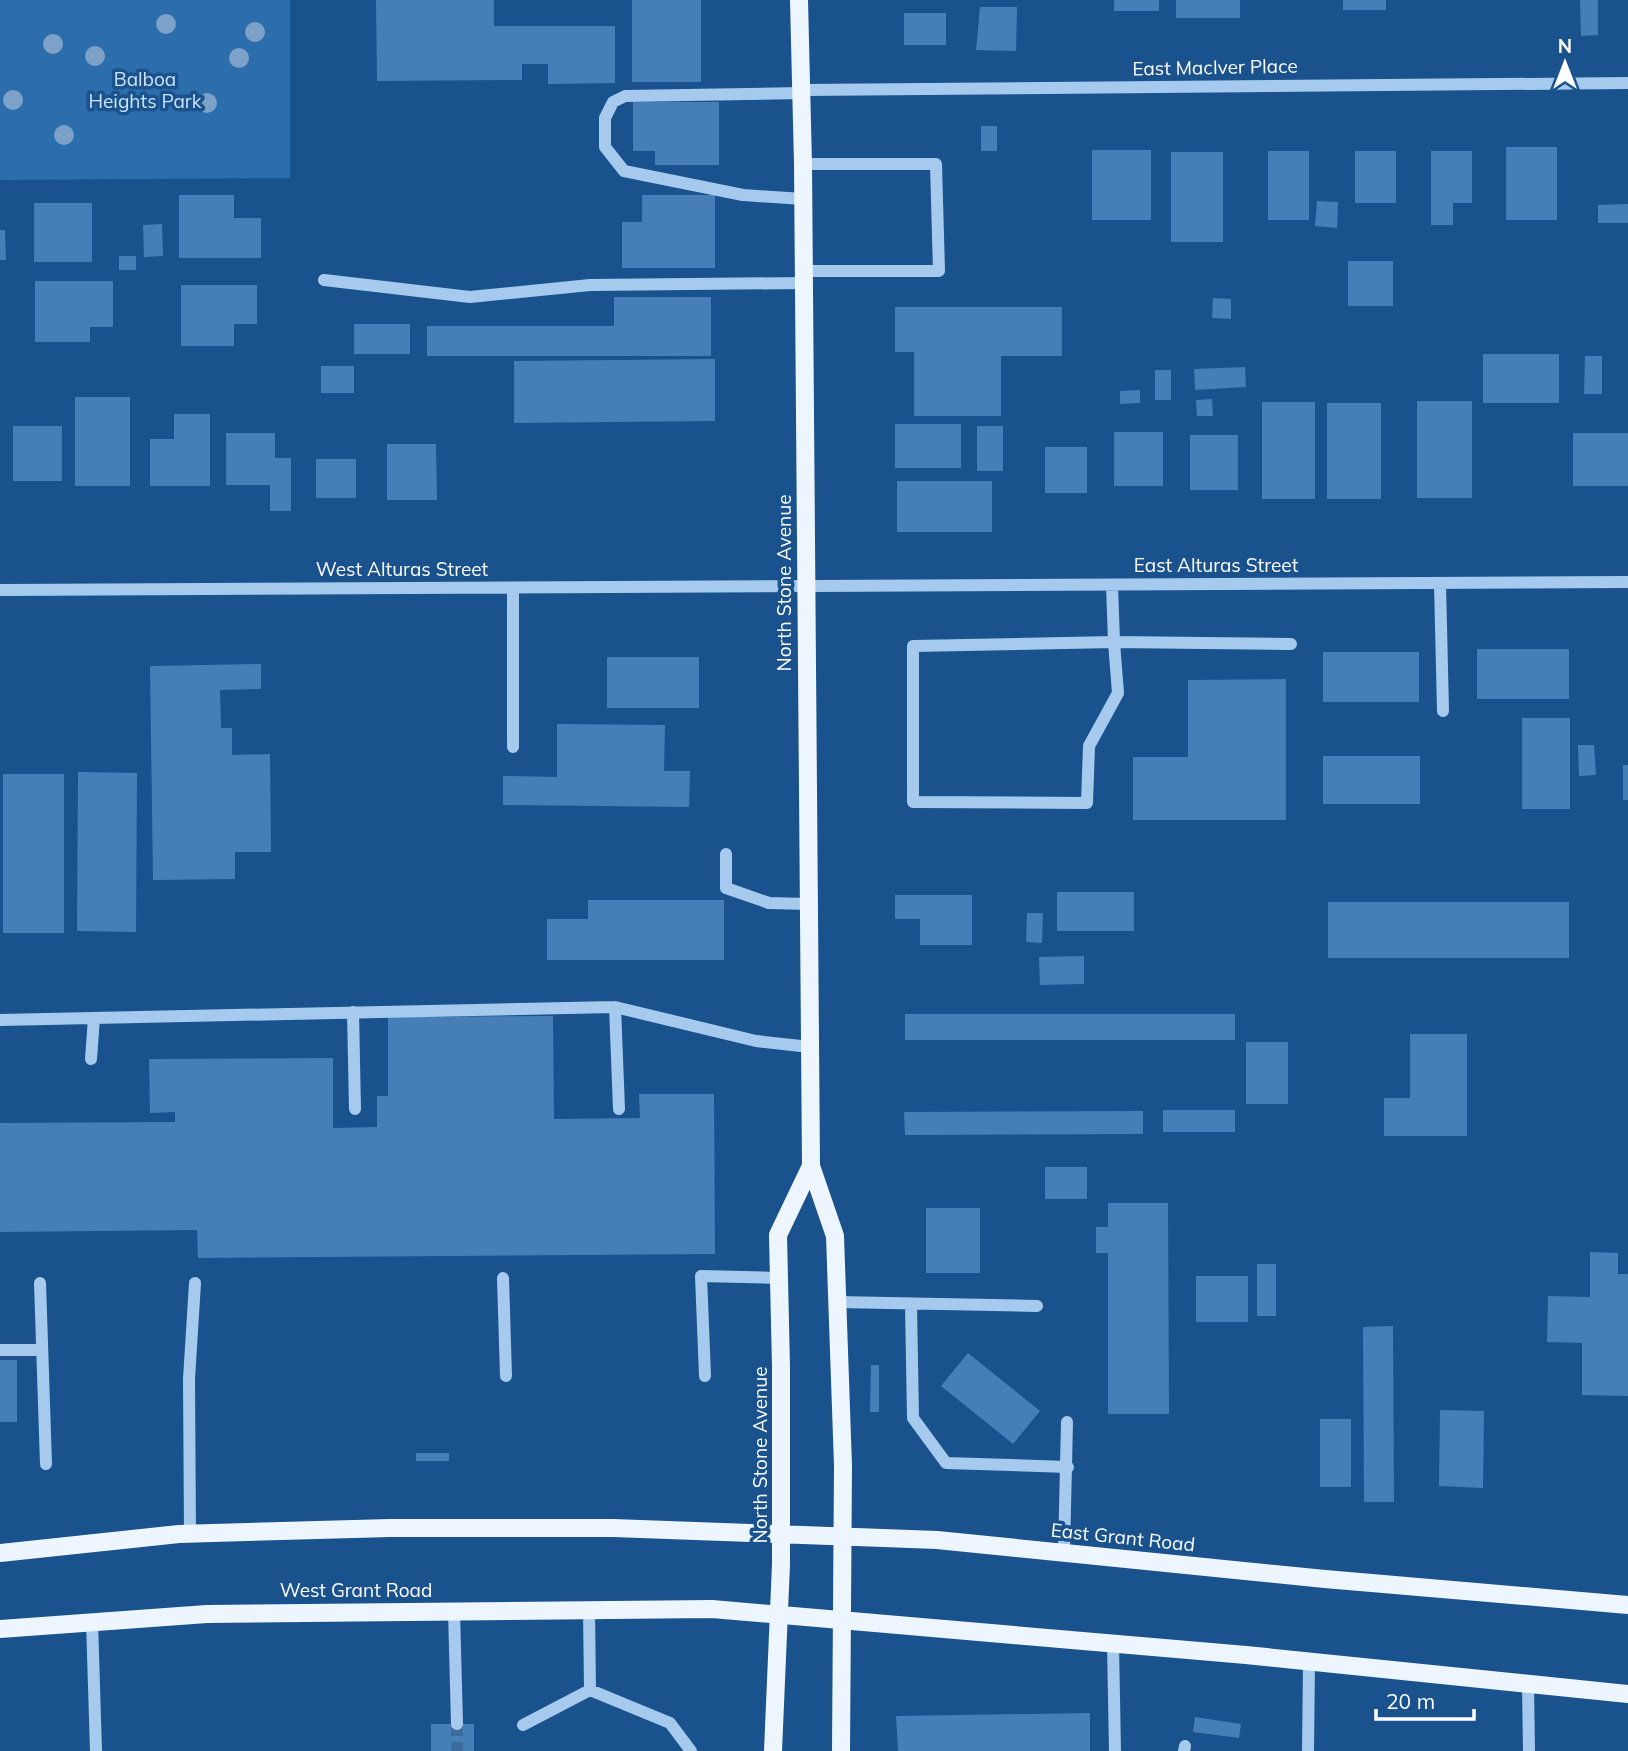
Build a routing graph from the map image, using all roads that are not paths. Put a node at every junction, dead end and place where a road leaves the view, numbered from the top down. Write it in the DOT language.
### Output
graph roads {
  1 [pos="799,0"];
  2 [pos="1628,83"];
  3 [pos="802,92"];
  4 [pos="803,164"];
  5 [pos="803,199"];
  6 [pos="803,277"];
  7 [pos="324,280"];
  8 [pos="1628,582"];
  9 [pos="1440,583"];
  10 [pos="1112,585"];
  11 [pos="805,586"];
  12 [pos="513,587"];
  13 [pos="0,590"];
  14 [pos="1114,642"];
  15 [pos="1291,644"];
  16 [pos="1443,711"];
  17 [pos="513,747"];
  18 [pos="726,854"];
  19 [pos="808,904"];
  20 [pos="615,1007"];
  21 [pos="354,1012"];
  22 [pos="94,1018"];
  23 [pos="0,1020"];
  24 [pos="810,1047"];
  25 [pos="91,1059"];
  26 [pos="355,1109"];
  27 [pos="620,1109"];
  28 [pos="811,1166"];
  29 [pos="503,1278"];
  30 [pos="779,1278"];
  31 [pos="40,1283"];
  32 [pos="195,1283"];
  33 [pos="837,1302"];
  34 [pos="911,1304"];
  35 [pos="1037,1306"];
  36 [pos="0,1350"];
  37 [pos="42,1350"];
  38 [pos="506,1376"];
  39 [pos="705,1376"];
  40 [pos="1067,1422"];
  41 [pos="46,1464"];
  42 [pos="1068,1467"];
  43 [pos="190,1534"];
  44 [pos="781,1535"];
  45 [pos="843,1537"];
  46 [pos="1064,1552"];
  47 [pos="0,1553"];
  48 [pos="1628,1605"];
  49 [pos="589,1610"];
  50 [pos="454,1611"];
  51 [pos="779,1614"];
  52 [pos="844,1620"];
  53 [pos="92,1621"];
  54 [pos="0,1629"];
  55 [pos="1113,1643"];
  56 [pos="1309,1662"];
  57 [pos="1528,1684"];
  58 [pos="590,1690"];
  59 [pos="1628,1694"];
  60 [pos="457,1724"];
  61 [pos="523,1725"];
  62 [pos="96,1751"];
  63 [pos="691,1751"];
  64 [pos="773,1751"];
  65 [pos="841,1751"];
  66 [pos="1115,1751"];
  67 [pos="1308,1751"];
  68 [pos="1529,1751"];
  1 -- 3 [label="main road, North Stone Avenue"];
  2 -- 3 [label="street, East MacIver Place"];
  3 -- 4 [label="main road, North Stone Avenue"];
  3 -- 5 [label="street, East MacIver Place"];
  4 -- 5 [label="main road, North Stone Avenue"];
  4 -- 6 [label="street"];
  5 -- 6 [label="main road, North Stone Avenue"];
  6 -- 7 [label="street"];
  6 -- 11 [label="main road, North Stone Avenue"];
  8 -- 9 [label="street, East Alturas Street"];
  9 -- 10 [label="street, East Alturas Street"];
  9 -- 16 [label="street"];
  10 -- 11 [label="street, East Alturas Street"];
  10 -- 14 [label="street"];
  11 -- 12 [label="street, West Alturas Street"];
  11 -- 19 [label="main road, North Stone Avenue"];
  12 -- 13 [label="street, West Alturas Street"];
  12 -- 17 [label="street"];
  14 -- 14 [label="street"];
  14 -- 15 [label="street"];
  18 -- 19 [label="street"];
  19 -- 24 [label="main road, North Stone Avenue"];
  20 -- 21 [label="street"];
  20 -- 24 [label="street"];
  20 -- 27 [label="street"];
  21 -- 22 [label="street"];
  21 -- 26 [label="street"];
  22 -- 23 [label="street"];
  22 -- 25 [label="street"];
  24 -- 28 [label="main road, North Stone Avenue"];
  28 -- 30 [label="main road, North Stone Avenue"];
  28 -- 33 [label="main road, North Stone Avenue"];
  29 -- 38 [label="street"];
  30 -- 39 [label="street"];
  30 -- 44 [label="main road, North Stone Avenue"];
  31 -- 37 [label="street"];
  32 -- 43 [label="street"];
  33 -- 34 [label="street"];
  33 -- 45 [label="main road, North Stone Avenue"];
  34 -- 35 [label="street"];
  34 -- 42 [label="street"];
  36 -- 37 [label="street"];
  37 -- 41 [label="street"];
  40 -- 42 [label="street"];
  42 -- 46 [label="street"];
  43 -- 44 [label="main road, East Grant Road"];
  43 -- 47 [label="main road"];
  44 -- 45 [label="main road, East Grant Road"];
  44 -- 51 [label="main road, North Stone Avenue"];
  45 -- 46 [label="main road, East Grant Road"];
  45 -- 52 [label="main road, North Stone Avenue"];
  46 -- 48 [label="main road, East Grant Road"];
  49 -- 50 [label="main road, West Grant Road"];
  49 -- 51 [label="main road, West Grant Road"];
  49 -- 58 [label="street"];
  50 -- 53 [label="main road, West Grant Road"];
  50 -- 60 [label="street"];
  51 -- 52 [label="main road"];
  51 -- 64 [label="main road, North Stone Avenue"];
  52 -- 55 [label="main road"];
  52 -- 65 [label="main road, North Stone Avenue"];
  53 -- 54 [label="main road, West Grant Road"];
  53 -- 62 [label="street"];
  55 -- 56 [label="main road"];
  55 -- 66 [label="street"];
  56 -- 57 [label="main road"];
  56 -- 67 [label="street"];
  57 -- 59 [label="main road"];
  57 -- 68 [label="street"];
  58 -- 61 [label="street"];
  58 -- 63 [label="street"];
}
